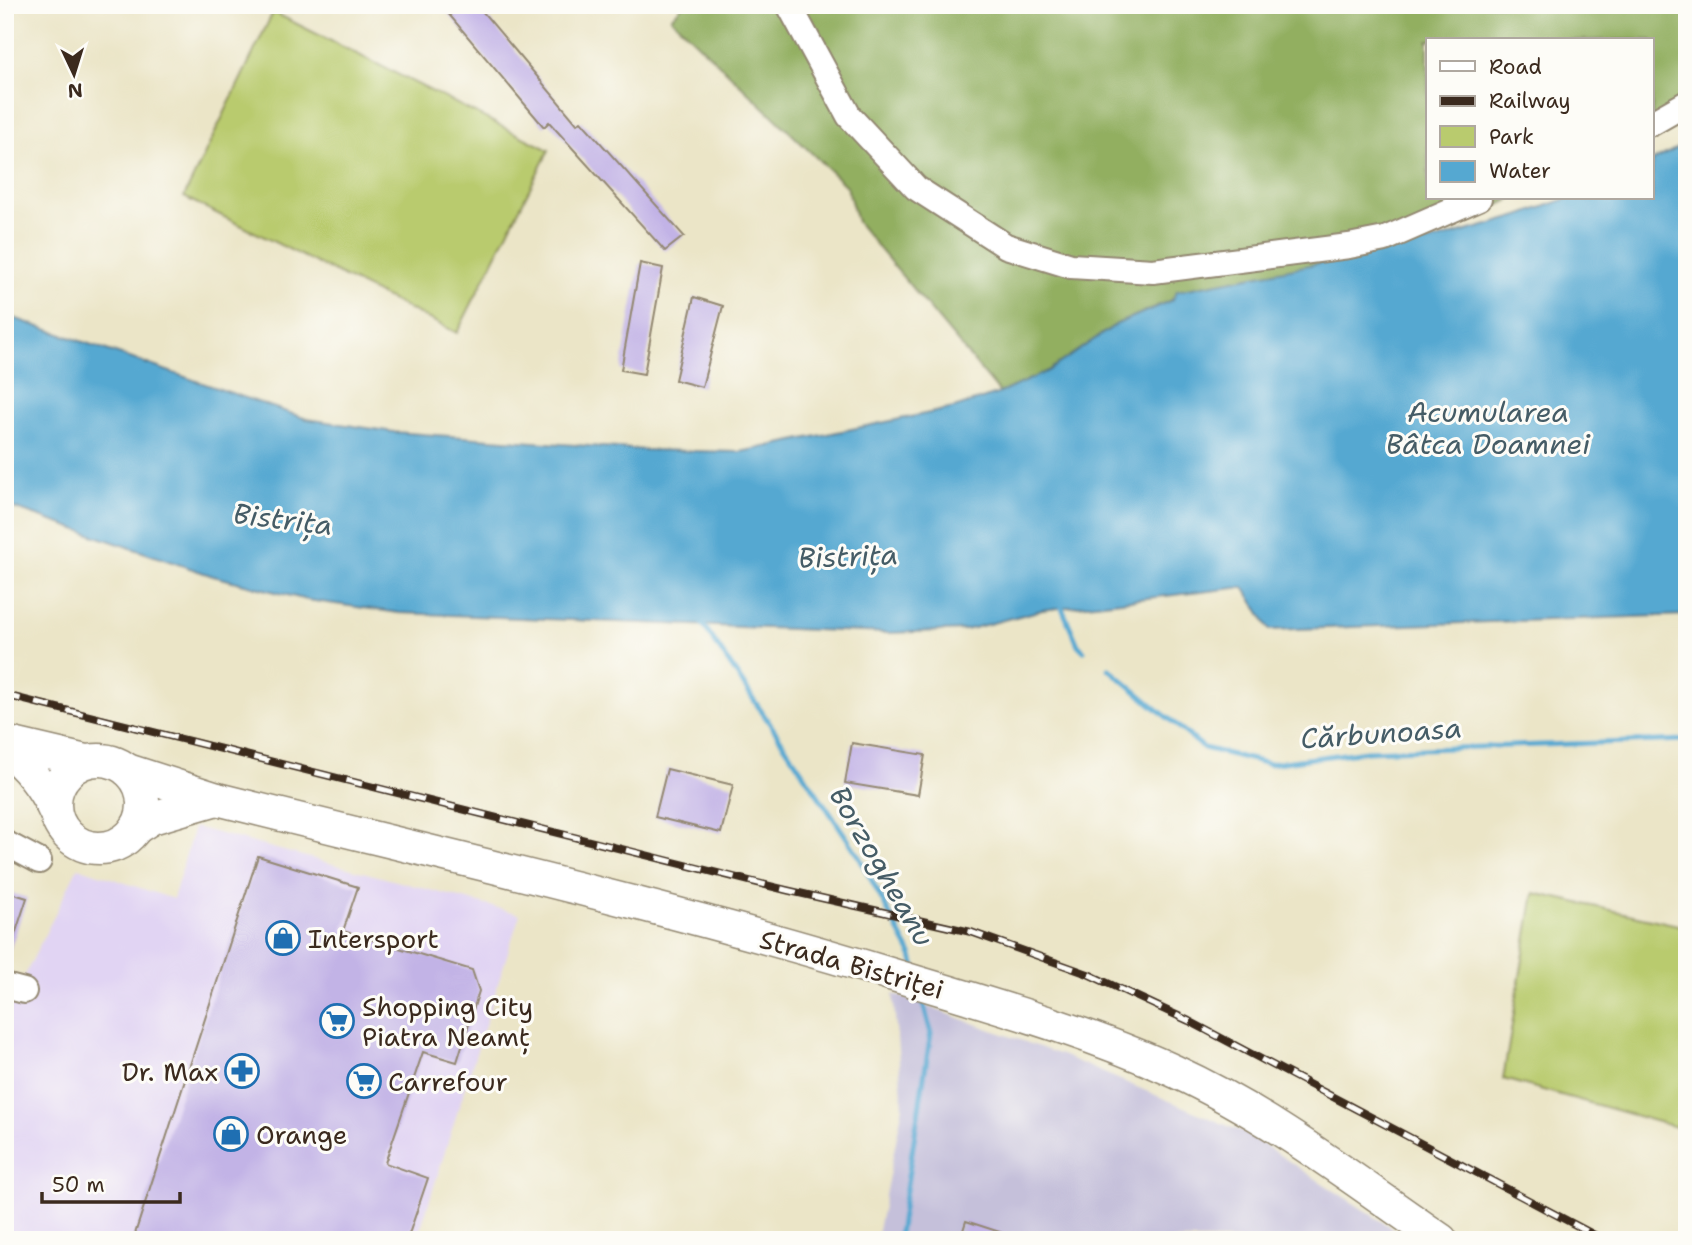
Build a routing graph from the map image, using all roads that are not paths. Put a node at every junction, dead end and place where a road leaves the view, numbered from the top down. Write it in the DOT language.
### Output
graph roads {
  1 [pos="789,5"];
  2 [pos="1687,103"];
  3 [pos="1654,122"];
  4 [pos="1474,200"];
  5 [pos="5,742"];
  6 [pos="5,749"];
  7 [pos="86,761"];
  8 [pos="127,770"];
  9 [pos="217,799"];
  10 [pos="55,812"];
  11 [pos="136,828"];
  12 [pos="5,843"];
  13 [pos="39,861"];
  14 [pos="1441,1240"];
  1 -- 4 [label="street"];
  2 -- 3 [label="street"];
  5 -- 7 [label="main road"];
  6 -- 10 [label="main road"];
  7 -- 8 [label="main road"];
  7 -- 10 [label="main road"];
  8 -- 9 [label="main road, Strada Bistriței"];
  8 -- 11 [label="main road"];
  9 -- 11 [label="main road"];
  9 -- 14 [label="main road, Strada Bistriței"];
  10 -- 11 [label="main road"];
  12 -- 13 [label="street"];
}
